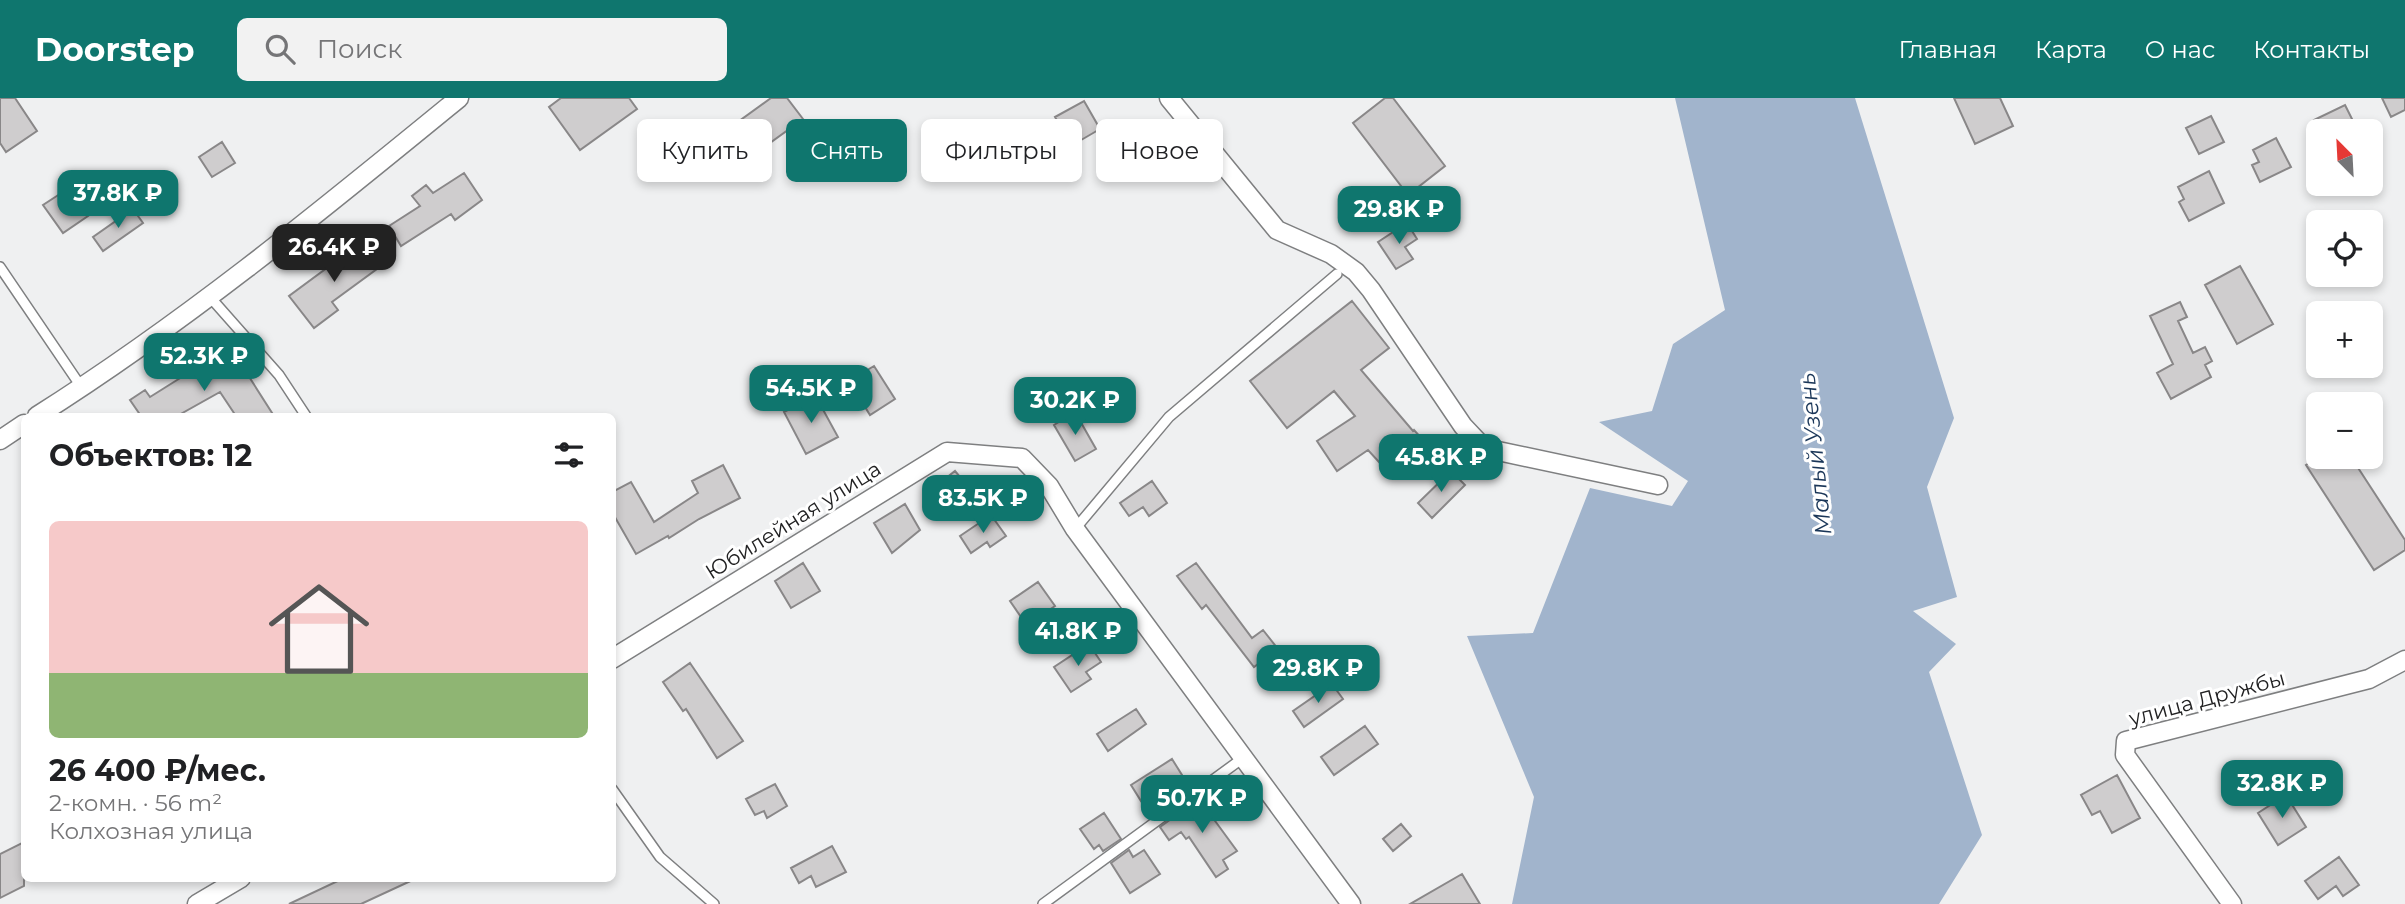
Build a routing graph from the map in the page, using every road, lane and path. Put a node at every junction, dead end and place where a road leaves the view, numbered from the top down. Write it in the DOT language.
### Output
graph roads {
  1 [pos="459,98"];
  2 [pos="1169,98"];
  3 [pos="0,267"];
  4 [pos="1337,274"];
  5 [pos="210,297"];
  6 [pos="82,388"];
  7 [pos="42,413"];
  8 [pos="304,413"];
  9 [pos="21,426"];
  10 [pos="0,440"];
  11 [pos="1658,485"];
  12 [pos="1075,529"];
  13 [pos="616,657"];
  14 [pos="2405,660"];
  15 [pos="1244,758"];
  16 [pos="616,795"];
  17 [pos="234,882"];
  18 [pos="197,904"];
  19 [pos="714,904"];
  20 [pos="1043,904"];
  21 [pos="1351,904"];
  22 [pos="2232,904"];
  1 -- 5 [label="street"];
  2 -- 11 [label="street"];
  3 -- 6 [label="lane"];
  4 -- 12 [label="lane"];
  5 -- 6 [label="street"];
  5 -- 8 [label="lane"];
  6 -- 7 [label="street"];
  9 -- 10 [label="street"];
  12 -- 13 [label="street, Юбилейная улица"];
  12 -- 15 [label="street"];
  14 -- 22 [label="street, улица Дружбы"];
  15 -- 20 [label="lane"];
  15 -- 21 [label="street"];
  16 -- 19 [label="lane"];
  17 -- 18 [label="street"];
}
